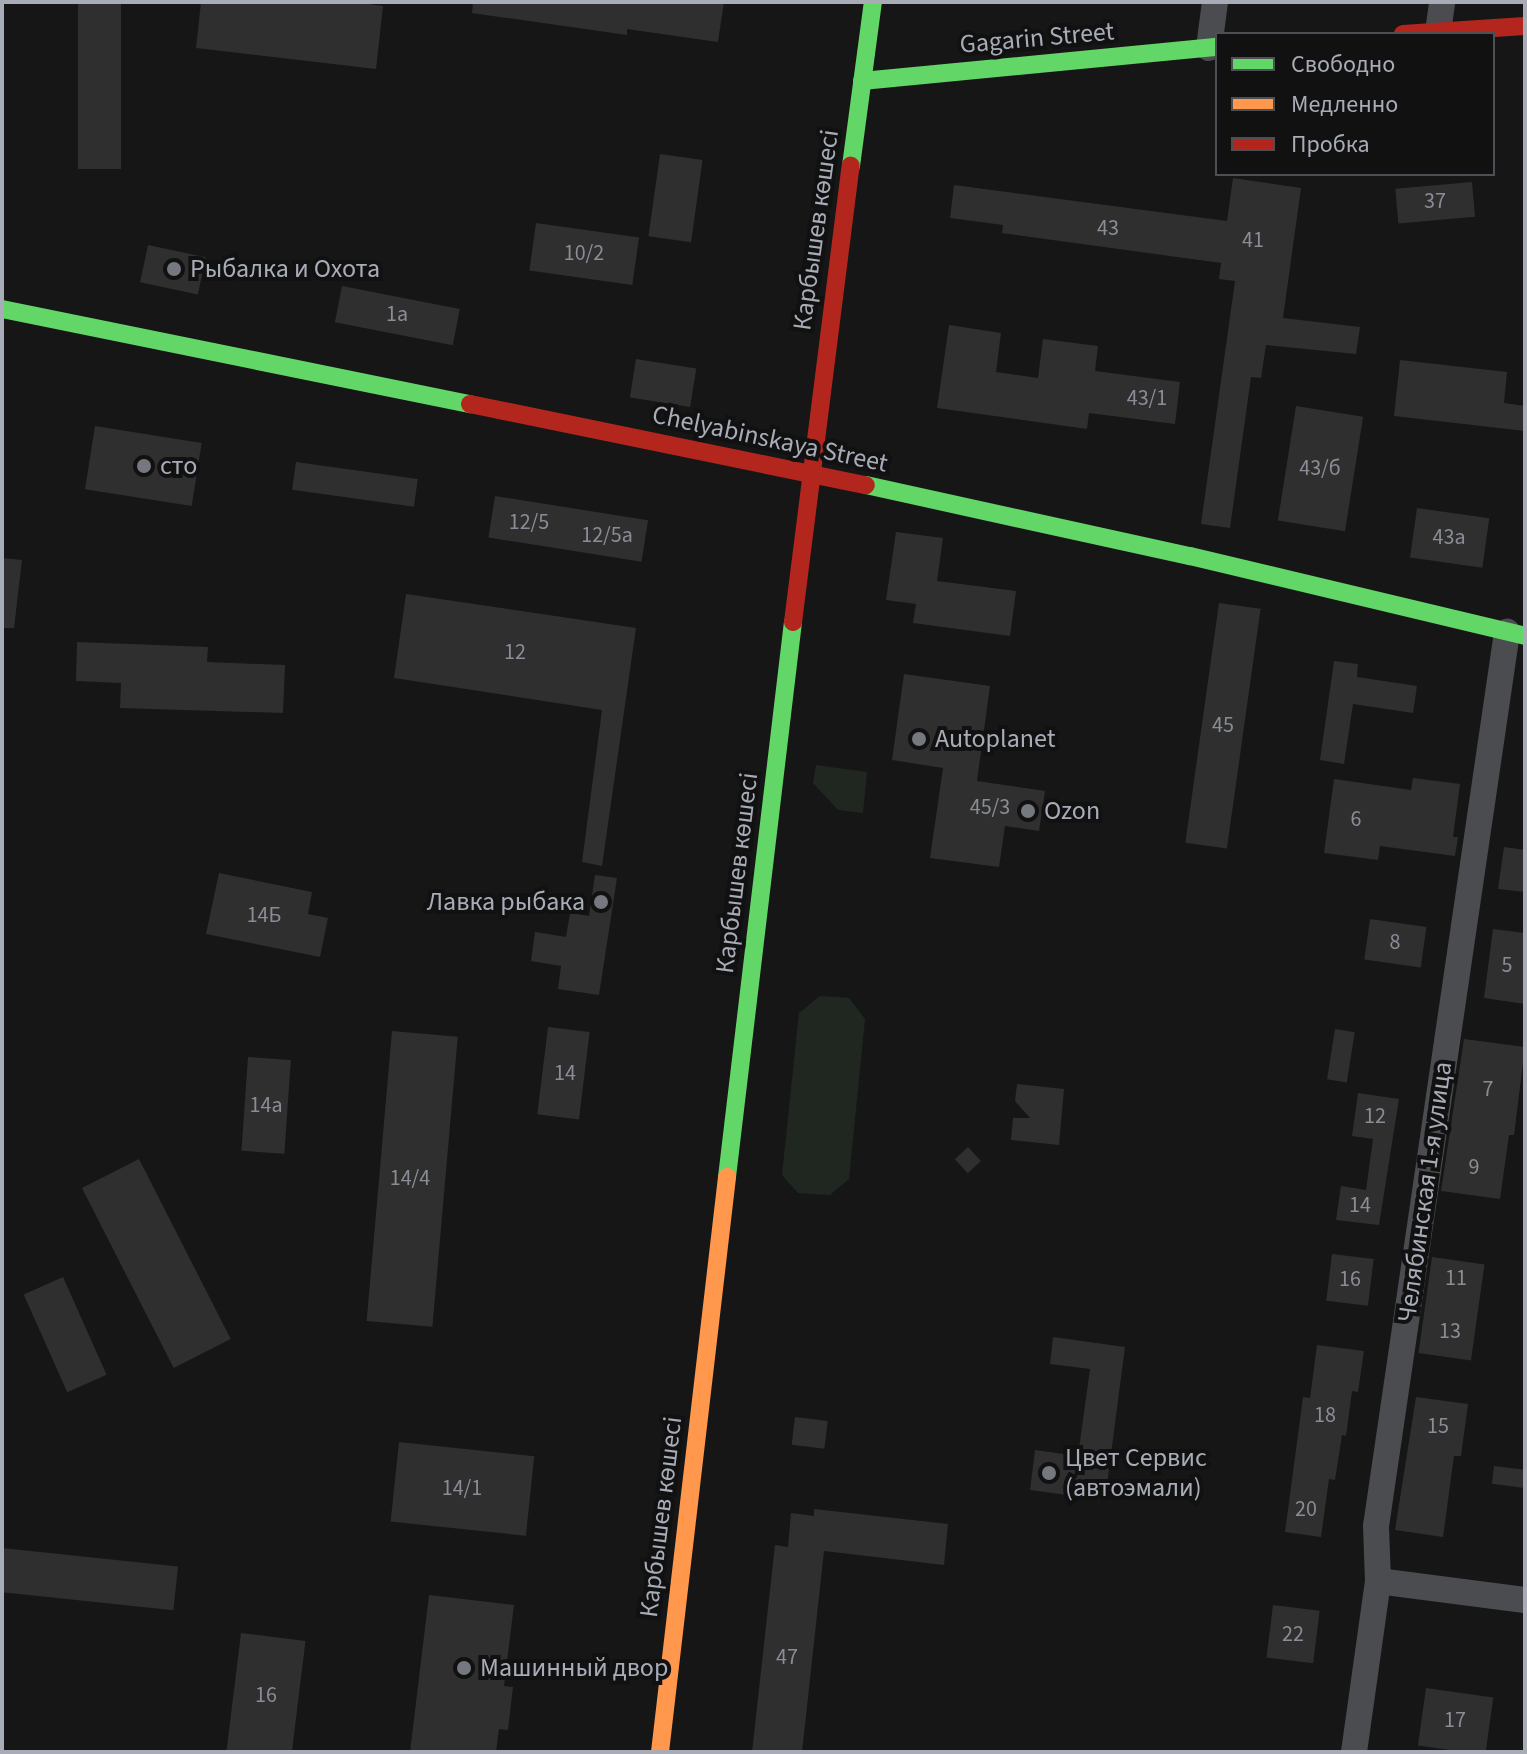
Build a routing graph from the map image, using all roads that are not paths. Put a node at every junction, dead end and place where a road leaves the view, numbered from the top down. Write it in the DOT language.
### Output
graph roads {
  1 [pos="873,2"];
  2 [pos="1215,2"];
  3 [pos="1442,2"];
  4 [pos="1525,26"];
  5 [pos="1438,32"];
  6 [pos="1213,48"];
  7 [pos="862,81"];
  8 [pos="2,309"];
  9 [pos="810,473"];
  10 [pos="1516,634"];
  11 [pos="1378,1581"];
  12 [pos="1525,1600"];
  13 [pos="660,1752"];
  14 [pos="1354,1752"];
  1 -- 7 [label="street, Карбышев көшесі"];
  2 -- 6 [label="street"];
  3 -- 5 [label="street"];
  4 -- 5 [label="street"];
  6 -- 7 [label="street, Gagarin Street"];
  7 -- 9 [label="street, Карбышев көшесі"];
  8 -- 9 [label="street, Chelyabinskaya Street"];
  9 -- 10 [label="street, Chelyabinskaya Street"];
  9 -- 13 [label="street, Карбышев көшесі"];
  10 -- 11 [label="street, Челябинская 1-я улица"];
  11 -- 12 [label="street"];
  11 -- 14 [label="street, Челябинская 1-я улица"];
}
